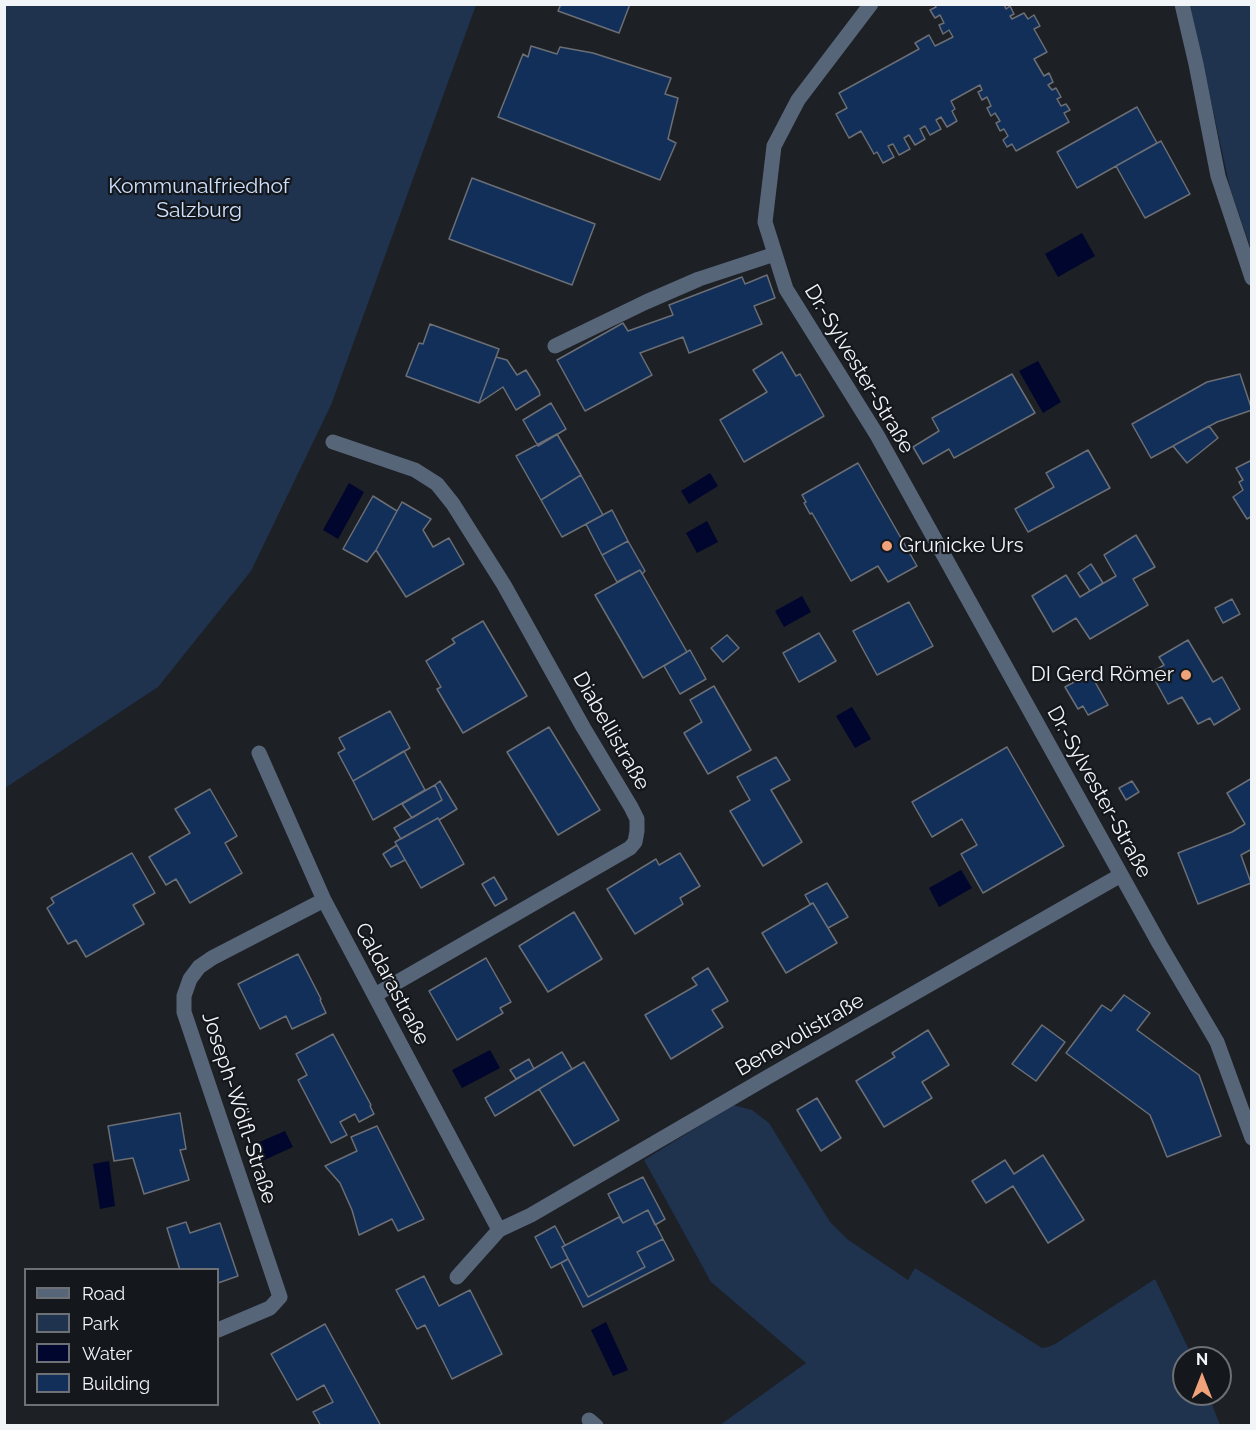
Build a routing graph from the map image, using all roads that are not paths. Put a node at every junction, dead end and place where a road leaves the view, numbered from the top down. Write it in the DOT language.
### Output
graph roads {
  1 [pos="871,4"];
  2 [pos="1182,4"];
  3 [pos="775,254"];
  4 [pos="1251,278"];
  5 [pos="555,346"];
  6 [pos="333,442"];
  7 [pos="259,753"];
  8 [pos="1121,875"];
  9 [pos="324,900"];
  10 [pos="375,995"];
  11 [pos="1251,1138"];
  12 [pos="500,1230"];
  13 [pos="457,1277"];
  14 [pos="219,1330"];
  1 -- 3 [label="street, Dr.-Sylvester-Straße"];
  2 -- 4 [label="street"];
  3 -- 5 [label="street"];
  3 -- 8 [label="street, Dr.-Sylvester-Straße"];
  6 -- 10 [label="street, Diabellistraße"];
  7 -- 9 [label="street, Caldarastraße"];
  8 -- 11 [label="street, Dr.-Sylvester-Straße"];
  8 -- 12 [label="street, Benevolistraße"];
  9 -- 10 [label="street, Caldarastraße"];
  9 -- 14 [label="street, Joseph-Wölfl-Straße"];
  10 -- 12 [label="street, Caldarastraße"];
  12 -- 13 [label="street"];
}
